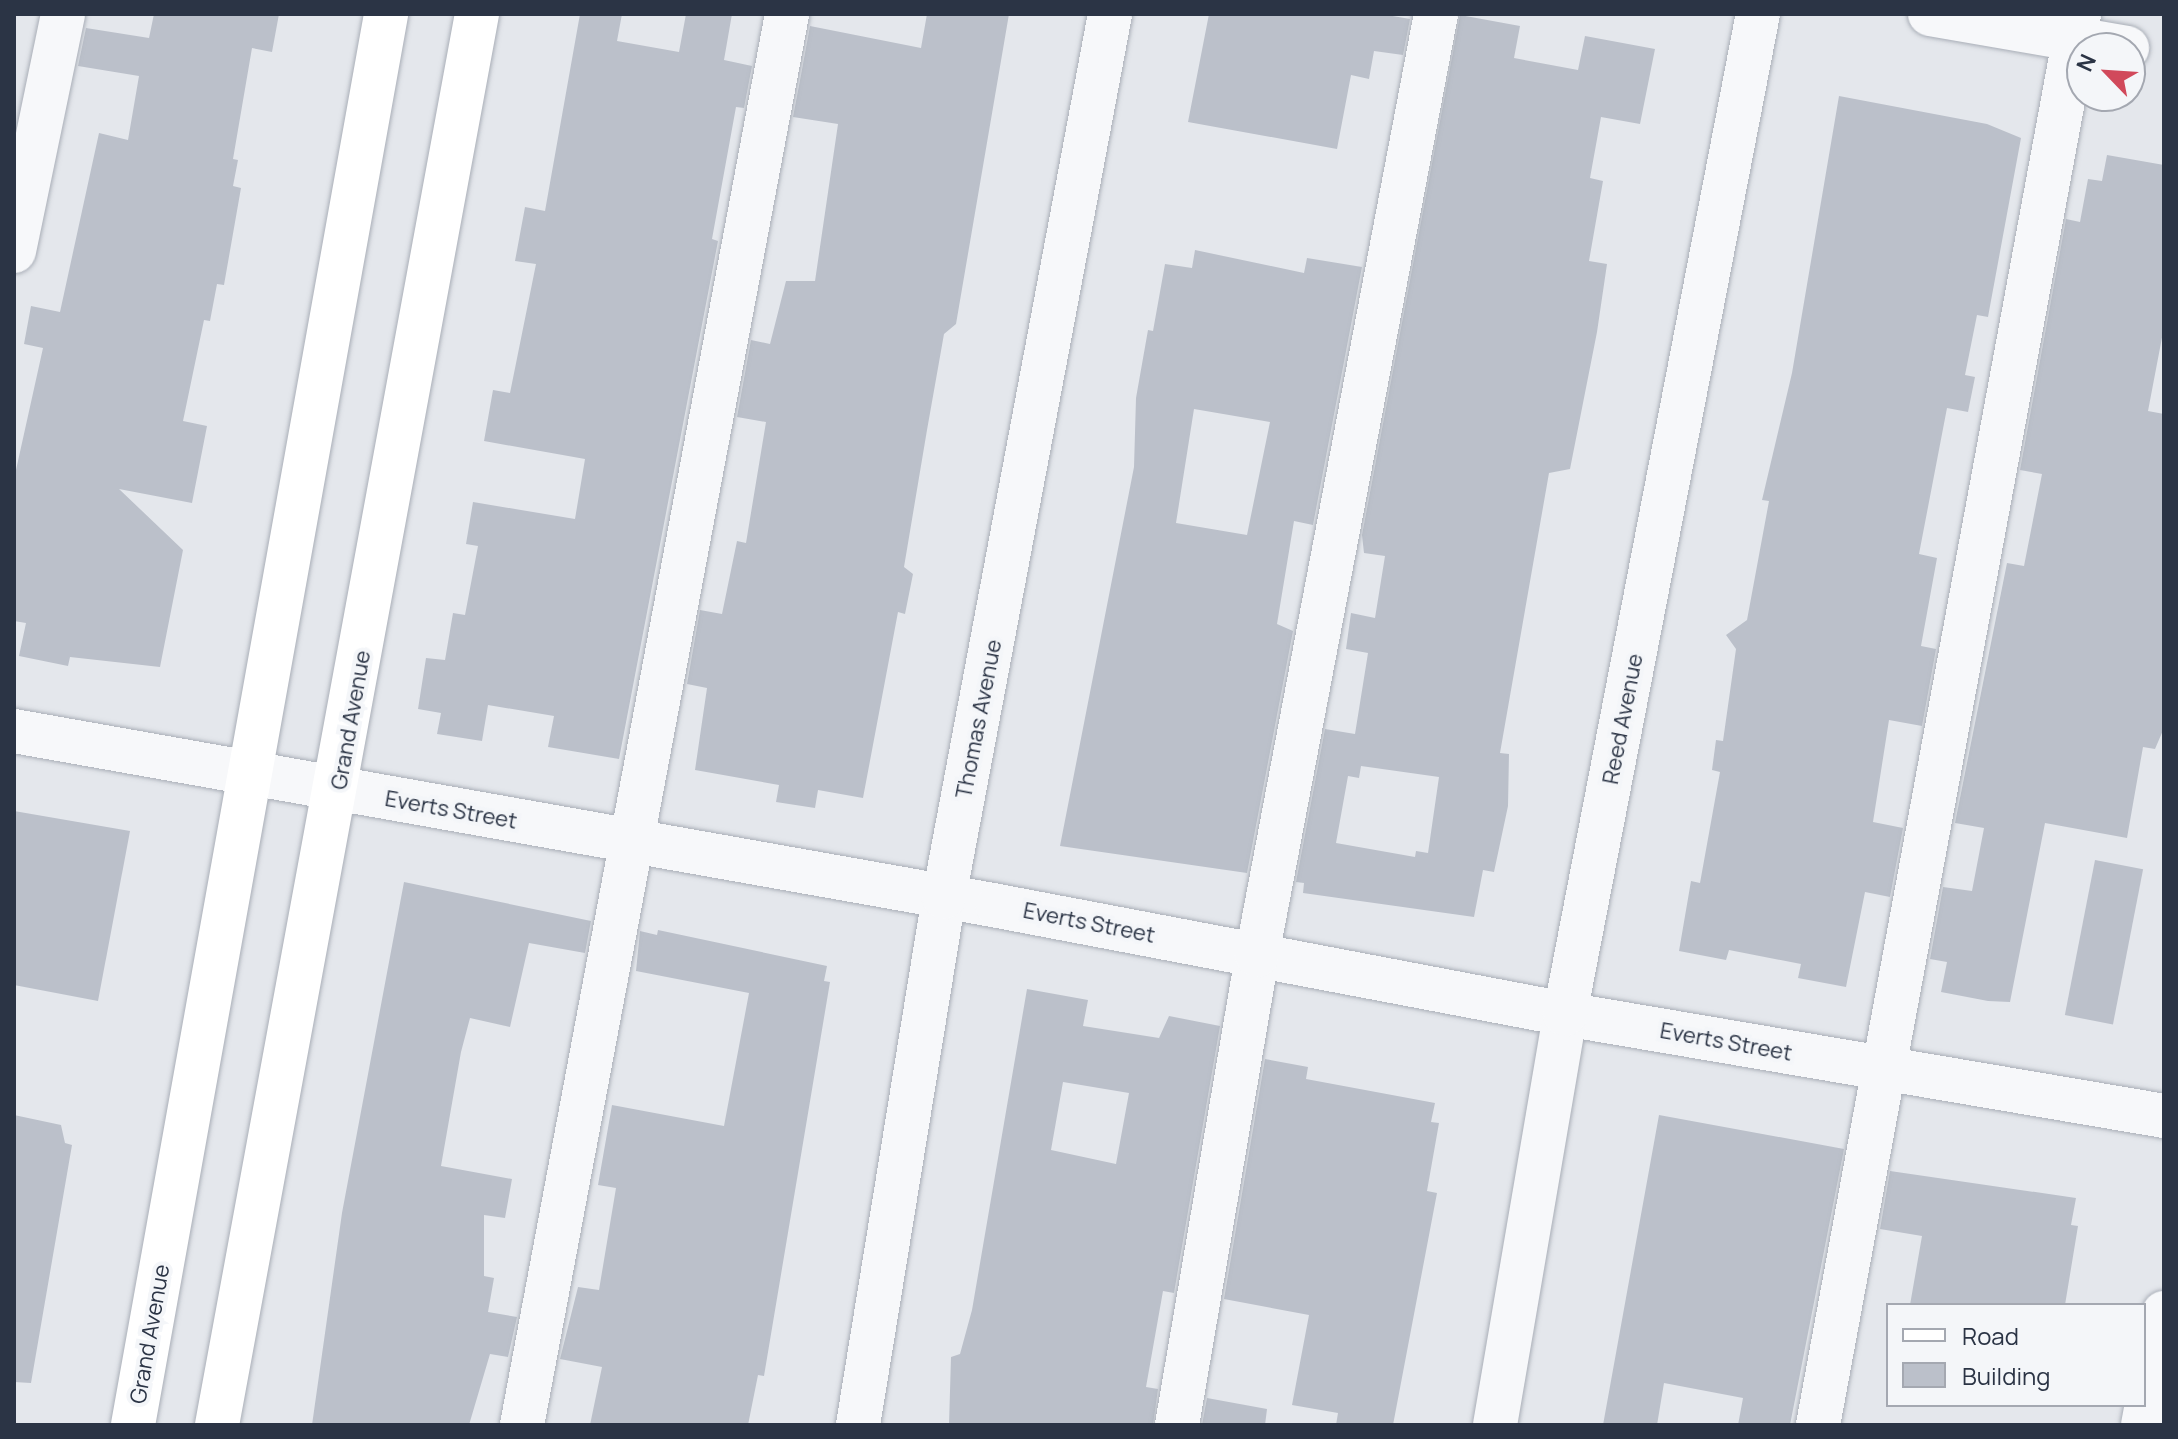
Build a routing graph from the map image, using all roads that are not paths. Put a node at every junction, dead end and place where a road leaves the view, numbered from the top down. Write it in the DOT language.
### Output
graph roads {
  1 [pos="63,14"];
  2 [pos="386,14"];
  3 [pos="477,14"];
  4 [pos="787,14"];
  5 [pos="1110,14"];
  6 [pos="1436,14"];
  7 [pos="1758,14"];
  8 [pos="1930,14"];
  9 [pos="2076,26"];
  10 [pos="14,251"];
  11 [pos="14,731"];
  12 [pos="252,772"];
  13 [pos="338,791"];
  14 [pos="633,842"];
  15 [pos="944,897"];
  16 [pos="1257,955"];
  17 [pos="1565,1014"];
  18 [pos="1880,1069"];
  19 [pos="2164,1116"];
  20 [pos="2164,1313"];
  21 [pos="133,1425"];
  22 [pos="217,1425"];
  23 [pos="522,1425"];
  24 [pos="858,1425"];
  25 [pos="1177,1425"];
  26 [pos="1495,1425"];
  27 [pos="1818,1425"];
  28 [pos="2143,1425"];
  1 -- 10 [label="street"];
  2 -- 12 [label="main road, Grand Avenue"];
  3 -- 13 [label="main road, Grand Avenue"];
  4 -- 14 [label="street"];
  5 -- 15 [label="street, Thomas Avenue"];
  6 -- 16 [label="street"];
  7 -- 17 [label="street, Reed Avenue"];
  8 -- 9 [label="street"];
  9 -- 18 [label="street"];
  11 -- 12 [label="street, Everts Street"];
  12 -- 13 [label="street, Everts Street"];
  12 -- 21 [label="main road, Grand Avenue"];
  13 -- 14 [label="street, Everts Street"];
  13 -- 22 [label="main road, Grand Avenue"];
  14 -- 15 [label="street, Everts Street"];
  14 -- 23 [label="street"];
  15 -- 16 [label="street, Everts Street"];
  15 -- 24 [label="street, Thomas Avenue"];
  16 -- 17 [label="street, Everts Street"];
  16 -- 25 [label="street"];
  17 -- 18 [label="street, Everts Street"];
  17 -- 26 [label="street, Reed Avenue"];
  18 -- 19 [label="street, Everts Street"];
  18 -- 27 [label="street"];
  20 -- 28 [label="street"];
}
